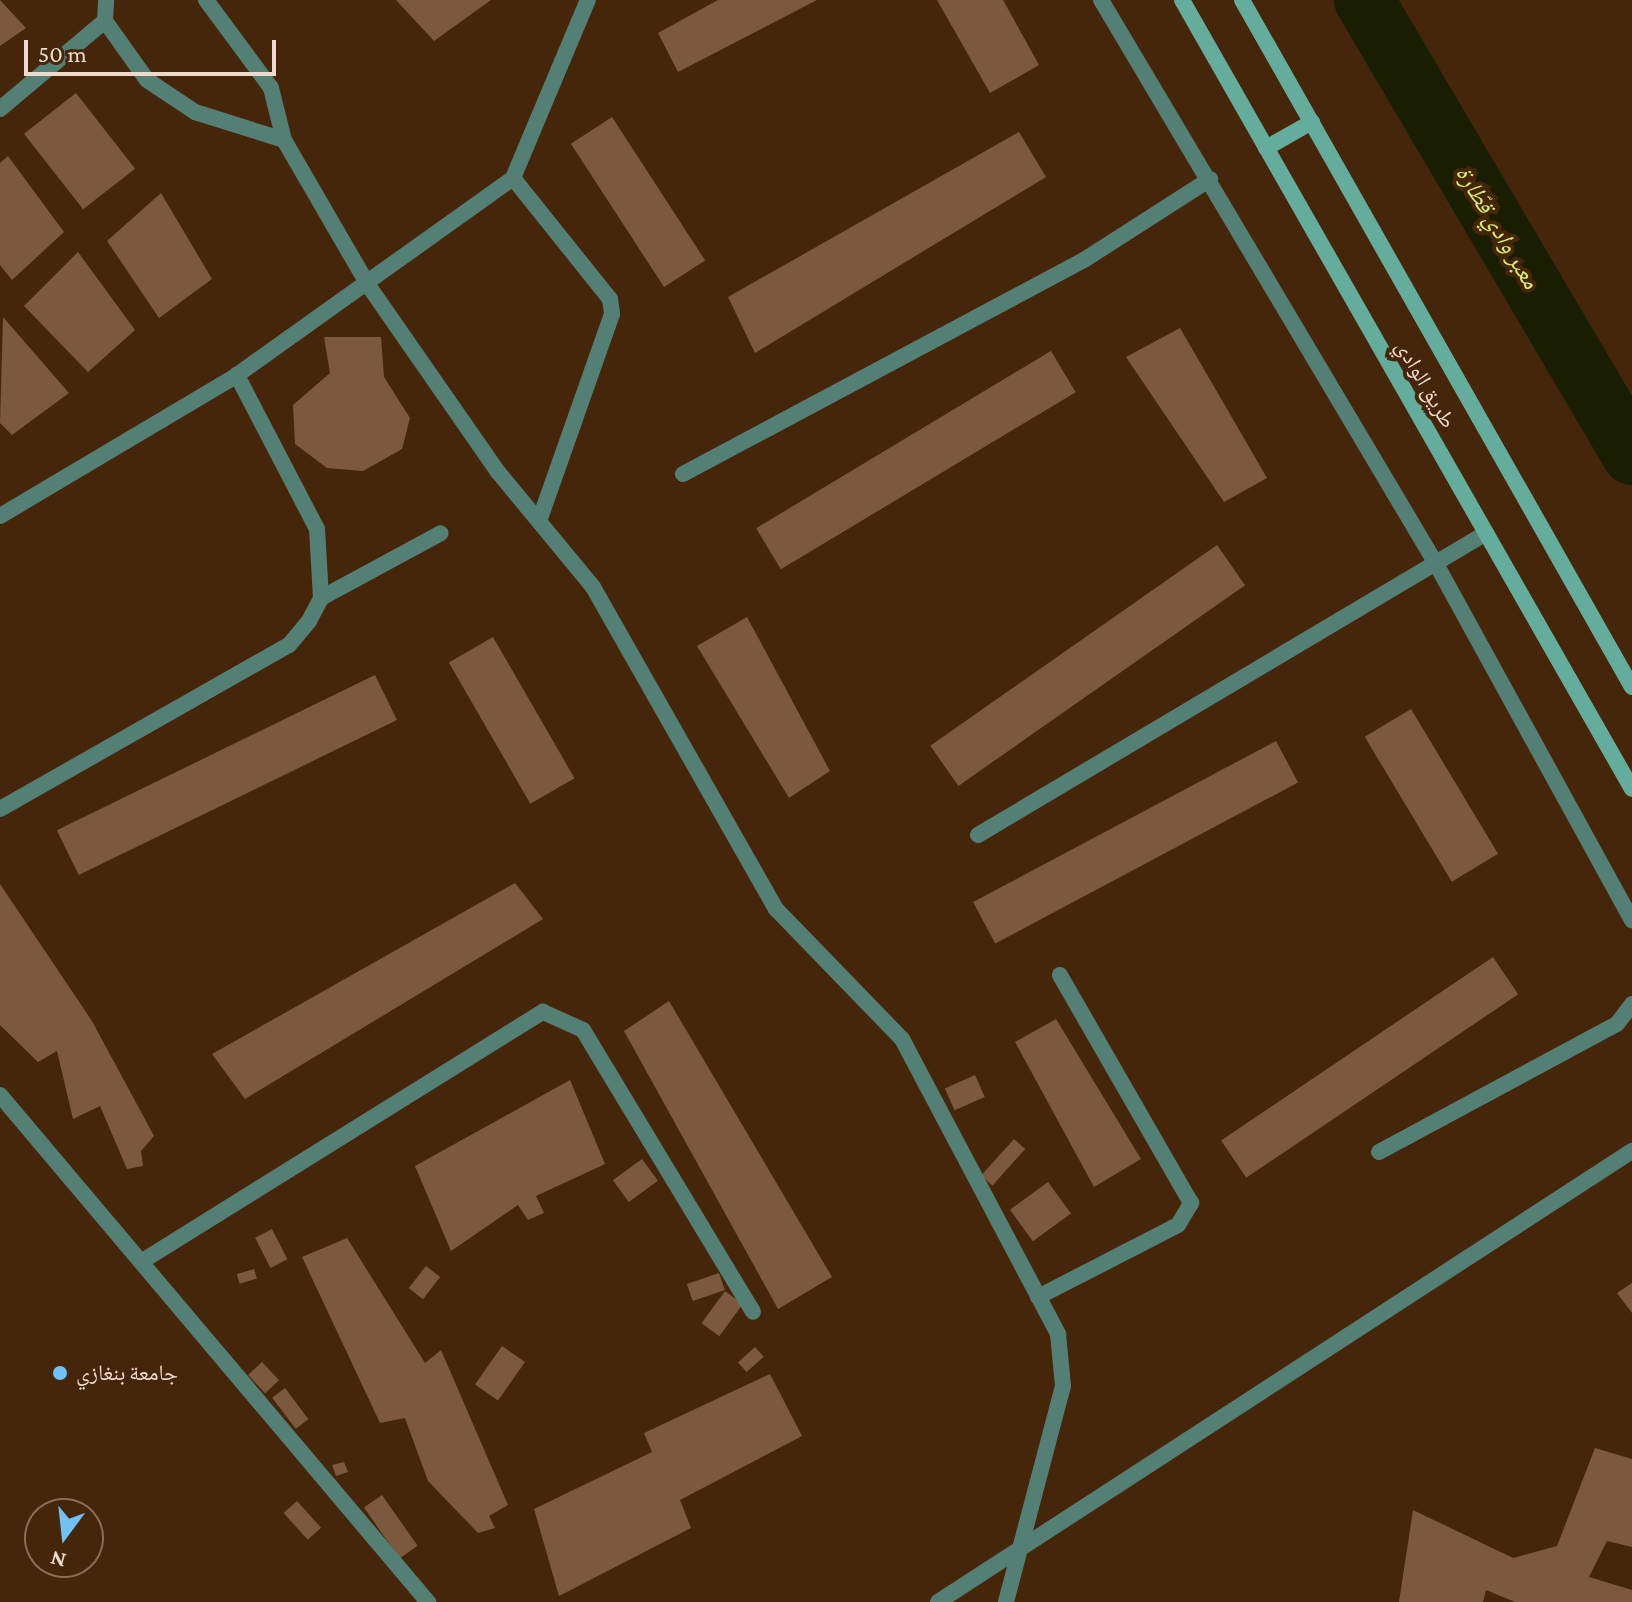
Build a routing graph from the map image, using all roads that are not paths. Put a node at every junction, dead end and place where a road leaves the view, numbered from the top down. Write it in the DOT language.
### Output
graph roads {
  1 [pos="106,0"];
  2 [pos="206,0"];
  3 [pos="588,0"];
  4 [pos="1101,0"];
  5 [pos="1182,0"];
  6 [pos="1242,0"];
  7 [pos="105,21"];
  8 [pos="0,109"];
  9 [pos="1312,122"];
  10 [pos="284,140"];
  11 [pos="1266,148"];
  12 [pos="513,178"];
  13 [pos="1210,179"];
  14 [pos="368,285"];
  15 [pos="237,375"];
  16 [pos="683,474"];
  17 [pos="0,516"];
  18 [pos="539,521"];
  19 [pos="441,533"];
  20 [pos="1486,533"];
  21 [pos="1435,562"];
  22 [pos="321,598"];
  23 [pos="1632,687"];
  24 [pos="1632,789"];
  25 [pos="0,809"];
  26 [pos="978,835"];
  27 [pos="1632,921"];
  28 [pos="1060,975"];
  29 [pos="1632,1004"];
  30 [pos="0,1095"];
  31 [pos="1632,1151"];
  32 [pos="1379,1152"];
  33 [pos="144,1260"];
  34 [pos="1038,1297"];
  35 [pos="753,1312"];
  36 [pos="1019,1549"];
  37 [pos="428,1602"];
  38 [pos="938,1602"];
  39 [pos="1006,1602"];
  1 -- 7 [label="street"];
  2 -- 10 [label="street"];
  3 -- 12 [label="street"];
  4 -- 13 [label="street"];
  5 -- 11 [label="main road, طريق الوادي"];
  6 -- 9 [label="main road, طريق الوادي"];
  7 -- 8 [label="street"];
  7 -- 10 [label="street"];
  9 -- 11 [label="main road"];
  9 -- 23 [label="main road, طريق الوادي"];
  10 -- 14 [label="street"];
  11 -- 20 [label="main road, طريق الوادي"];
  12 -- 14 [label="street"];
  12 -- 18 [label="street"];
  13 -- 16 [label="street"];
  13 -- 21 [label="street"];
  14 -- 15 [label="street"];
  14 -- 18 [label="street"];
  15 -- 17 [label="street"];
  15 -- 22 [label="street"];
  18 -- 34 [label="street"];
  19 -- 22 [label="street"];
  20 -- 21 [label="street"];
  20 -- 24 [label="main road, طريق الوادي"];
  21 -- 26 [label="street"];
  21 -- 27 [label="street"];
  22 -- 25 [label="street"];
  28 -- 34 [label="street"];
  29 -- 32 [label="street"];
  30 -- 33 [label="street"];
  31 -- 36 [label="street"];
  33 -- 35 [label="street"];
  33 -- 37 [label="street"];
  34 -- 36 [label="street"];
  36 -- 38 [label="street"];
  36 -- 39 [label="street"];
}
